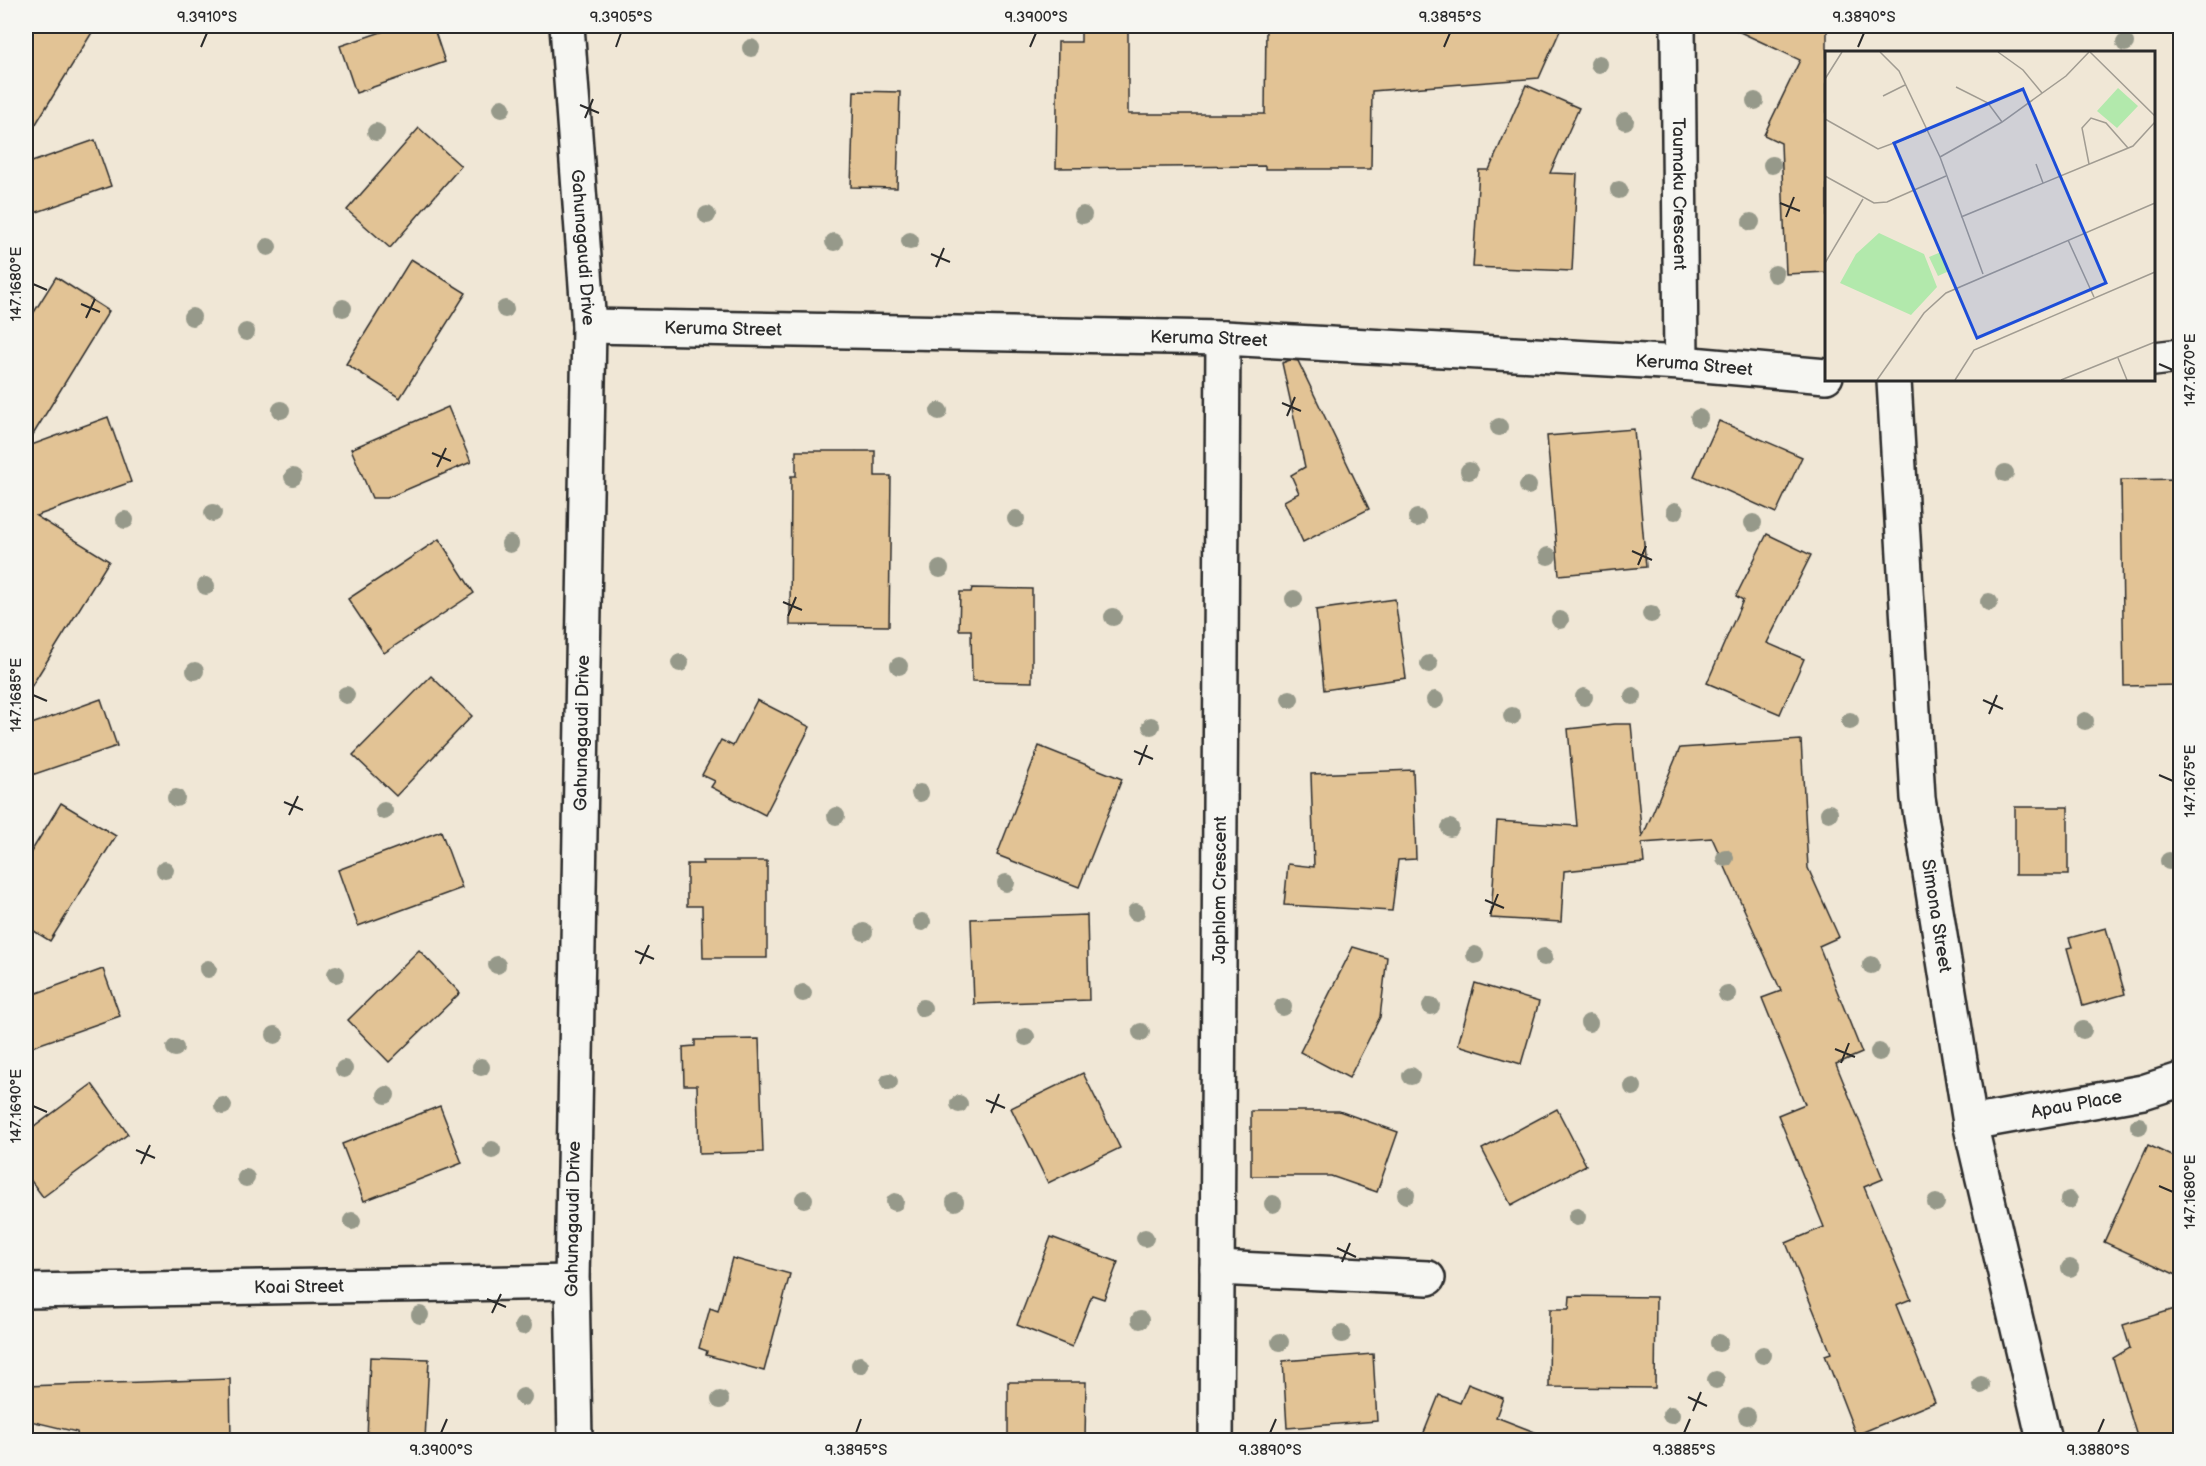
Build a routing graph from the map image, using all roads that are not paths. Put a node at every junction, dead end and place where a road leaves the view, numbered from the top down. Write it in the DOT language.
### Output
graph roads {
  1 [pos="567,26"];
  2 [pos="1678,26"];
  3 [pos="589,326"];
  4 [pos="1223,338"];
  5 [pos="2181,356"];
  6 [pos="2155,359"];
  7 [pos="1682,363"];
  8 [pos="1825,376"];
  9 [pos="1894,381"];
  10 [pos="2181,1080"];
  11 [pos="1970,1123"];
  12 [pos="1217,1268"];
  13 [pos="1428,1278"];
  14 [pos="572,1282"];
  15 [pos="26,1292"];
  16 [pos="575,1440"];
  17 [pos="1216,1440"];
  18 [pos="2044,1440"];
  1 -- 3 [label="street, Gahunagaudi Drive"];
  2 -- 7 [label="street, Taumaku Crescent"];
  3 -- 4 [label="street, Keruma Street"];
  3 -- 14 [label="street, Gahunagaudi Drive"];
  4 -- 7 [label="street, Keruma Street"];
  4 -- 12 [label="street, Japhlom Crescent"];
  5 -- 6 [label="street"];
  7 -- 8 [label="street, Keruma Street"];
  9 -- 11 [label="street, Simona Street"];
  10 -- 11 [label="street, Apau Place"];
  11 -- 18 [label="street, Simona Street"];
  12 -- 13 [label="street"];
  12 -- 17 [label="street, Japhlom Crescent"];
  14 -- 15 [label="street, Koai Street"];
  14 -- 16 [label="street, Gahunagaudi Drive"];
}
